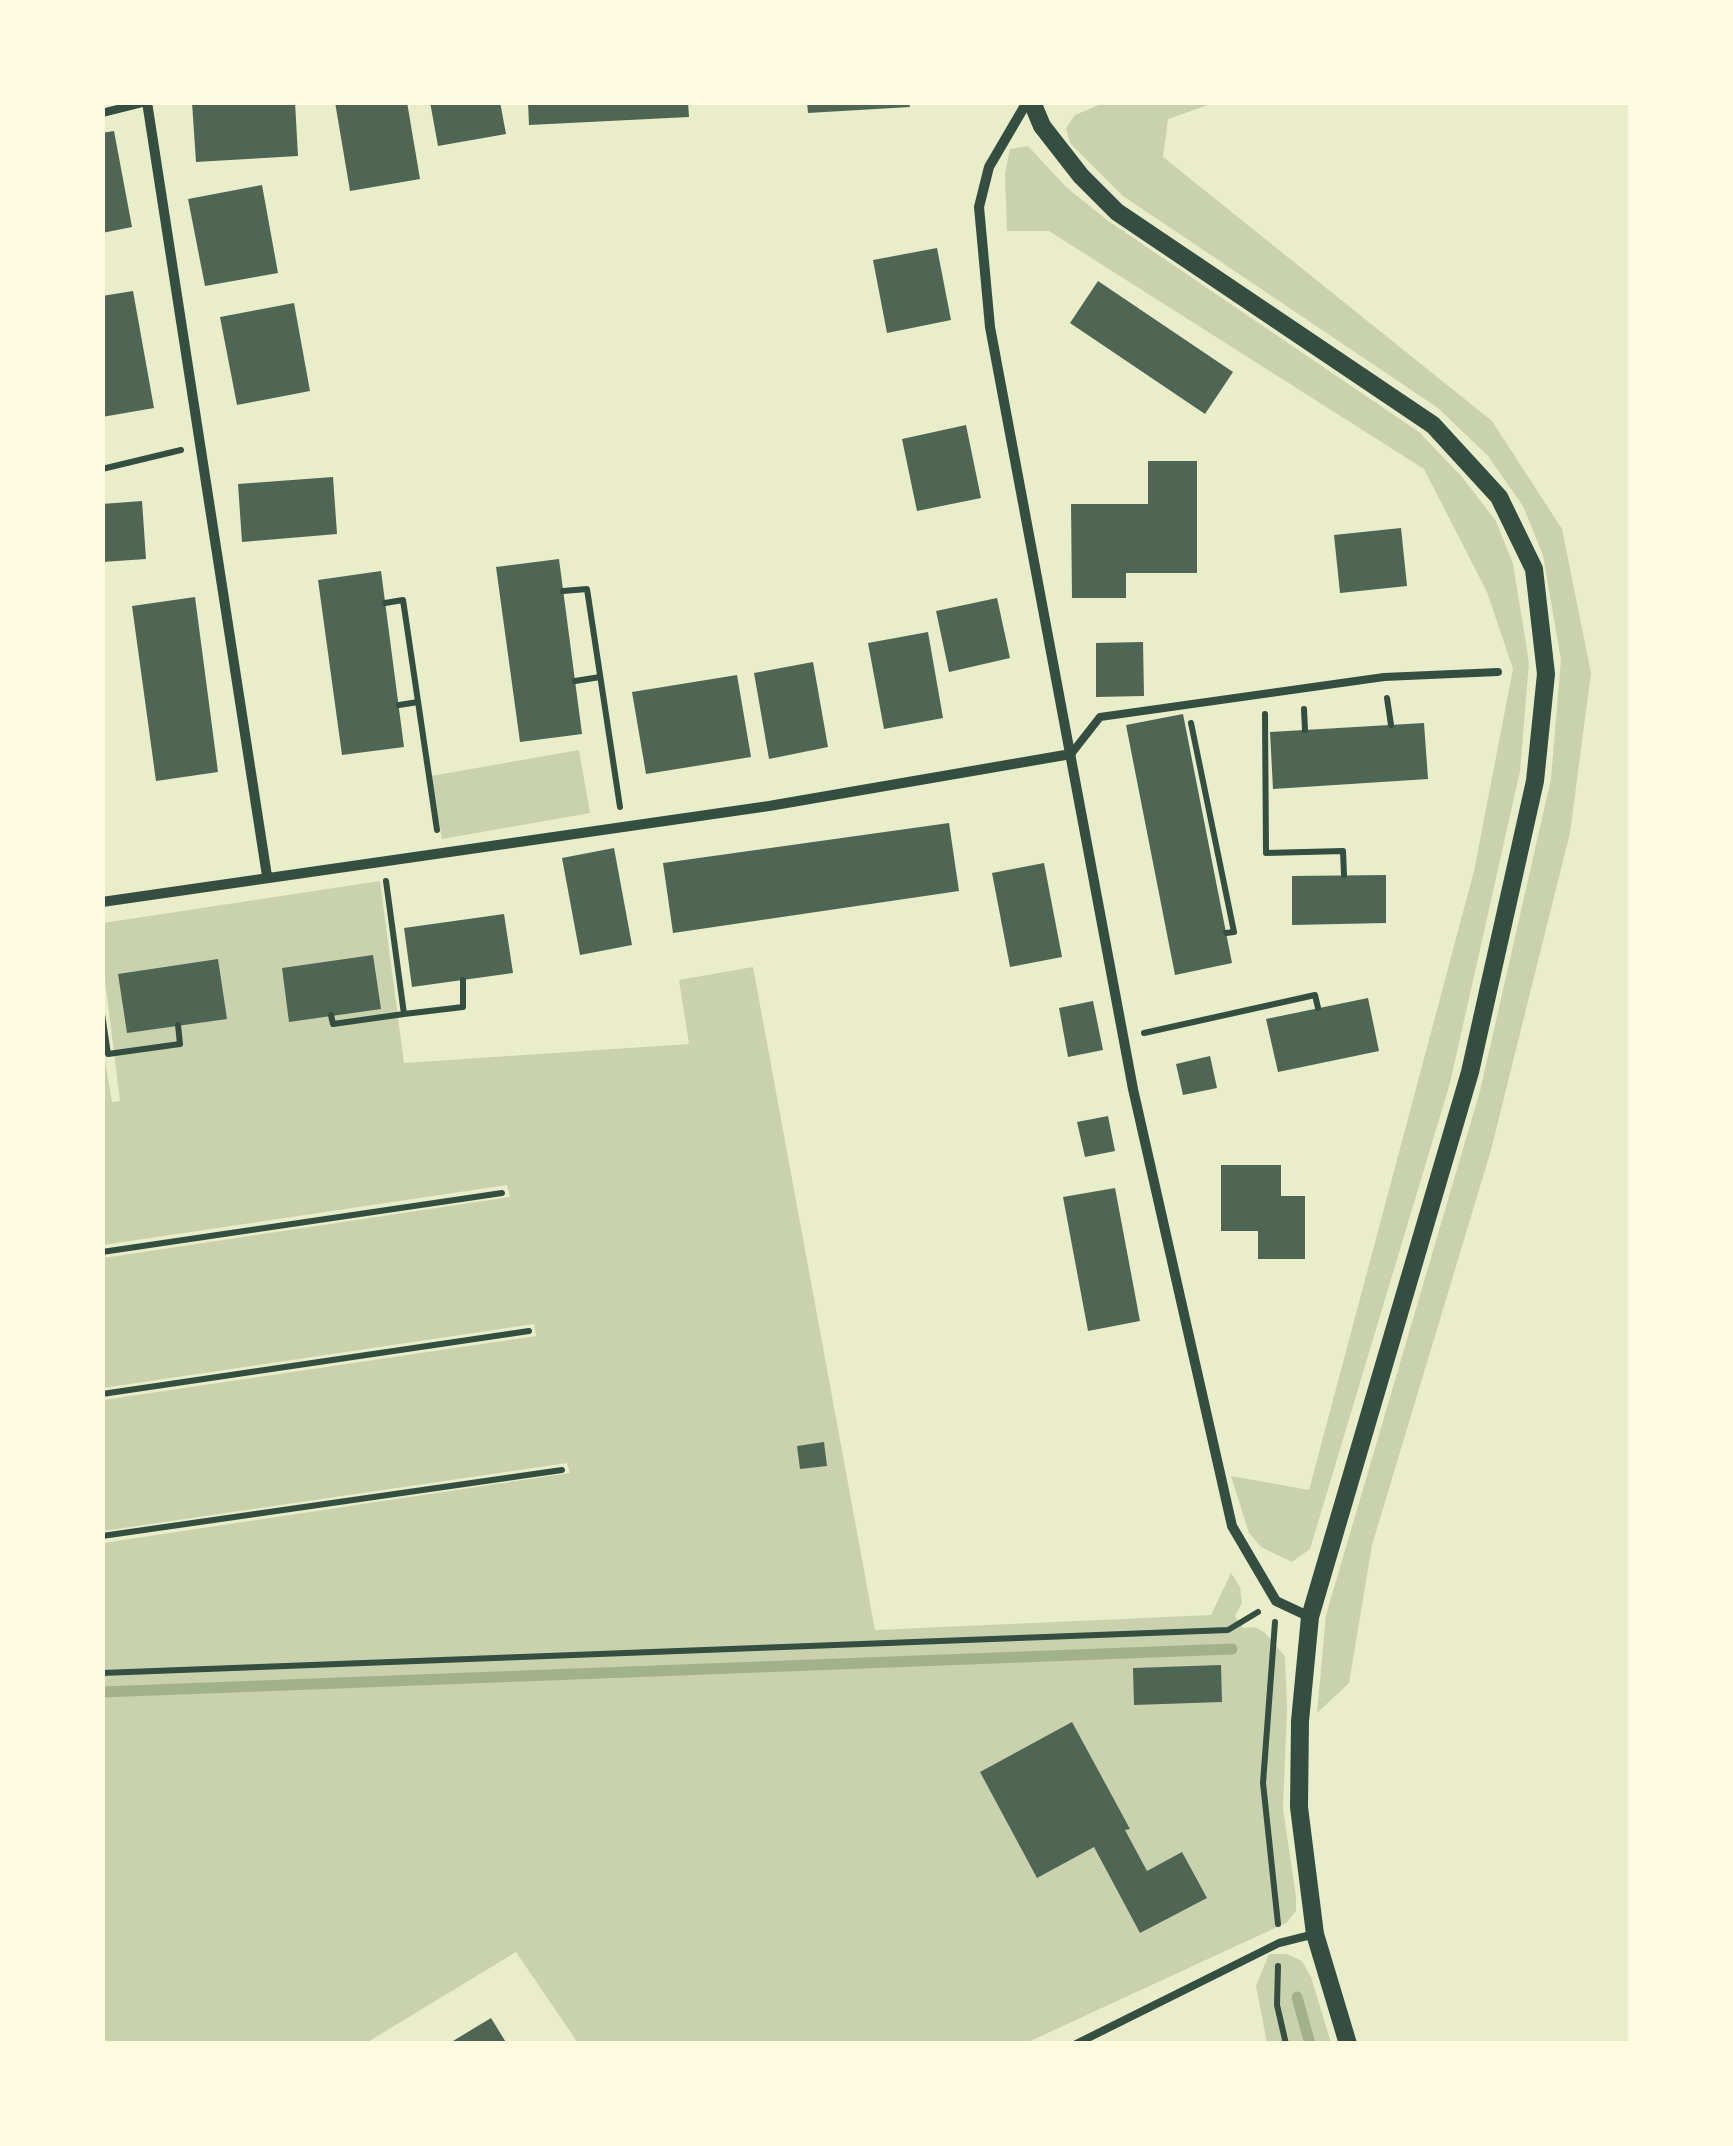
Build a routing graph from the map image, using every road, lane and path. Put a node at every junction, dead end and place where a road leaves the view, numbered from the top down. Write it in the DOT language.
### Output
graph roads {
  1 [pos="146,102"];
  2 [pos="1029,102"];
  3 [pos="102,113"];
  4 [pos="202,446"];
  5 [pos="102,469"];
  6 [pos="563,591"];
  7 [pos="385,603"];
  8 [pos="1498,672"];
  9 [pos="600,677"];
  10 [pos="575,681"];
  11 [pos="1265,692"];
  12 [pos="418,702"];
  13 [pos="1187,702"];
  14 [pos="399,706"];
  15 [pos="1070,754"];
  16 [pos="624,828"];
  17 [pos="440,851"];
  18 [pos="383,860"];
  19 [pos="1344,875"];
  20 [pos="267,876"];
  21 [pos="102,902"];
  22 [pos="1226,934"];
  23 [pos="462,980"];
  24 [pos="1318,1008"];
  25 [pos="102,1014"];
  26 [pos="404,1014"];
  27 [pos="332,1016"];
  28 [pos="178,1026"];
  29 [pos="1123,1038"];
  30 [pos="105,1055"];
  31 [pos="502,1193"];
  32 [pos="102,1252"];
  33 [pos="529,1331"];
  34 [pos="102,1394"];
  35 [pos="562,1470"];
  36 [pos="102,1536"];
  37 [pos="1276,1601"];
  38 [pos="1310,1617"];
  39 [pos="102,1673"];
  40 [pos="1315,1934"];
  41 [pos="1076,2044"];
  42 [pos="1348,2044"];
  1 -- 3 [label="lane"];
  1 -- 4 [label="street"];
  2 -- 15 [label="street"];
  2 -- 38 [label="street"];
  4 -- 5 [label="path"];
  4 -- 20 [label="street"];
  6 -- 9 [label="path"];
  7 -- 12 [label="path"];
  8 -- 11 [label="lane"];
  9 -- 10 [label="path"];
  9 -- 16 [label="path"];
  11 -- 13 [label="lane"];
  11 -- 19 [label="path"];
  12 -- 14 [label="path"];
  12 -- 17 [label="path"];
  13 -- 15 [label="lane"];
  13 -- 22 [label="path"];
  15 -- 16 [label="street"];
  15 -- 29 [label="street"];
  16 -- 17 [label="street"];
  17 -- 18 [label="street"];
  18 -- 20 [label="street"];
  18 -- 26 [label="path"];
  20 -- 21 [label="street"];
  23 -- 26 [label="path"];
  24 -- 29 [label="path"];
  25 -- 30 [label="path"];
  26 -- 27 [label="path"];
  28 -- 30 [label="path"];
  29 -- 37 [label="street"];
  31 -- 32 [label="path"];
  33 -- 34 [label="path"];
  35 -- 36 [label="path"];
  37 -- 38 [label="street"];
  37 -- 39 [label="path"];
  38 -- 40 [label="street"];
  40 -- 41 [label="lane"];
  40 -- 42 [label="street"];
}
